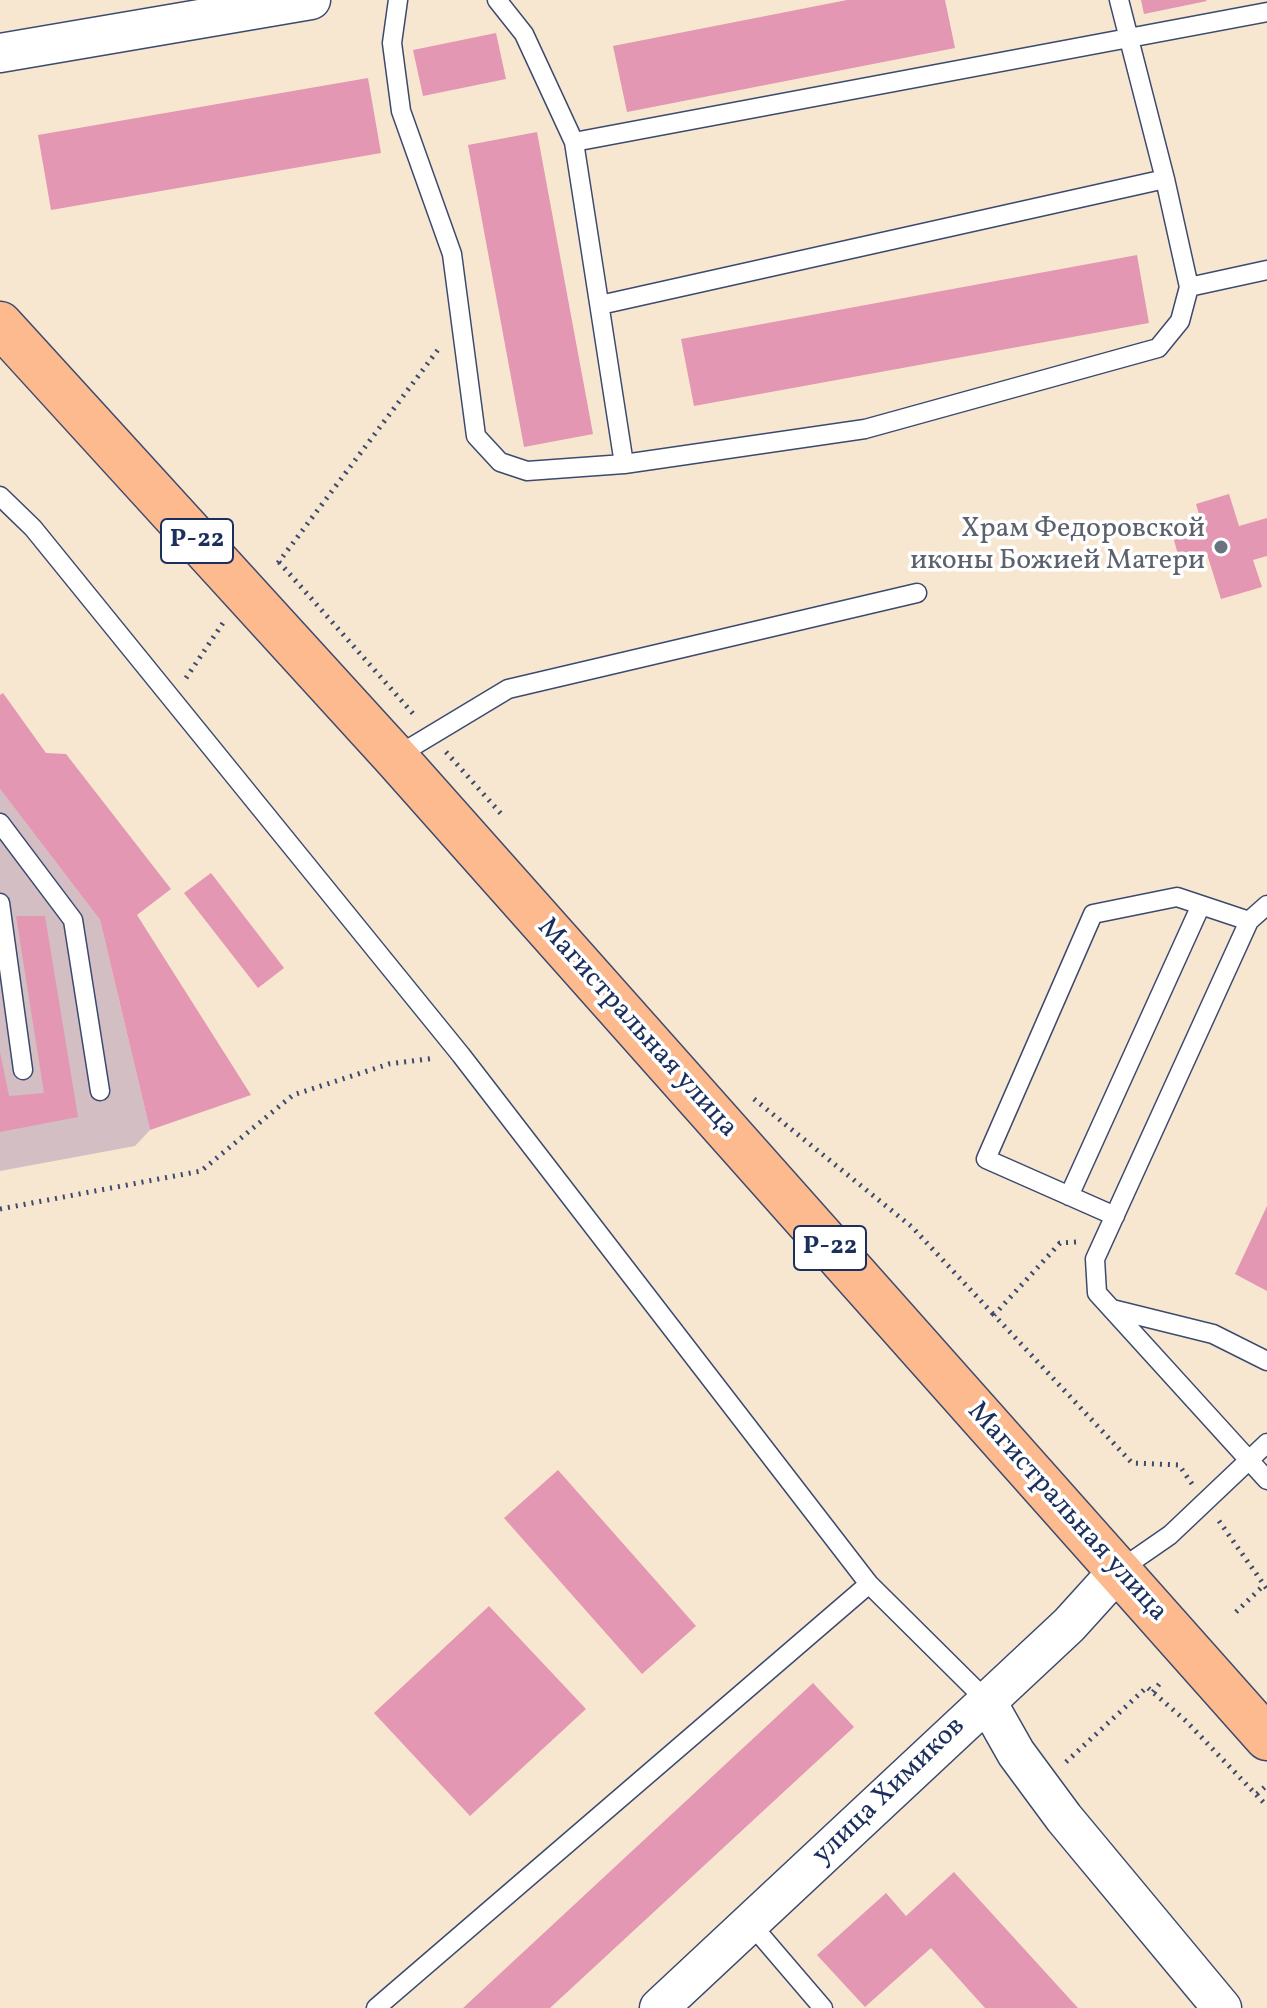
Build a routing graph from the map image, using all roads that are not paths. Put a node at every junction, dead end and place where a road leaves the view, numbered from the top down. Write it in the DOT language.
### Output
graph roads {
  1 [pos="311,0"];
  2 [pos="398,0"];
  3 [pos="497,0"];
  4 [pos="1119,0"];
  5 [pos="1267,12"];
  6 [pos="1128,38"];
  7 [pos="0,53"];
  8 [pos="574,142"];
  9 [pos="1165,179"];
  10 [pos="1267,270"];
  11 [pos="1189,287"];
  12 [pos="600,305"];
  13 [pos="0,324"];
  14 [pos="624,464"];
  15 [pos="0,496"];
  16 [pos="917,593"];
  17 [pos="395,757"];
  18 [pos="0,823"];
  19 [pos="0,903"];
  20 [pos="1201,905"];
  21 [pos="1267,905"];
  22 [pos="1249,921"];
  23 [pos="23,1070"];
  24 [pos="100,1091"];
  25 [pos="1069,1196"];
  26 [pos="1115,1216"];
  27 [pos="1112,1309"];
  28 [pos="1267,1361"];
  29 [pos="1267,1443"];
  30 [pos="1250,1458"];
  31 [pos="1267,1480"];
  32 [pos="1117,1572"];
  33 [pos="869,1584"];
  34 [pos="986,1700"];
  35 [pos="1267,1738"];
  36 [pos="751,1924"];
  37 [pos="376,2008"];
  38 [pos="659,2008"];
  39 [pos="823,2008"];
  40 [pos="1222,2008"];
  1 -- 7 [label="street"];
  2 -- 14 [label="lane"];
  3 -- 8 [label="lane"];
  4 -- 6 [label="lane"];
  5 -- 6 [label="lane"];
  6 -- 8 [label="lane"];
  6 -- 9 [label="lane"];
  8 -- 12 [label="lane"];
  9 -- 11 [label="lane"];
  9 -- 12 [label="lane"];
  10 -- 11 [label="lane"];
  11 -- 14 [label="lane"];
  12 -- 14 [label="lane"];
  13 -- 17 [label="highway, Магистральная улица / Р-22"];
  15 -- 33 [label="lane"];
  16 -- 17 [label="lane"];
  17 -- 32 [label="highway, Магистральная улица / Р-22"];
  18 -- 24 [label="lane"];
  19 -- 23 [label="lane"];
  20 -- 22 [label="lane"];
  20 -- 25 [label="lane"];
  20 -- 25 [label="lane"];
  21 -- 22 [label="lane"];
  22 -- 26 [label="lane"];
  25 -- 26 [label="lane"];
  26 -- 27 [label="lane"];
  27 -- 28 [label="lane"];
  27 -- 30 [label="lane"];
  29 -- 30 [label="lane"];
  30 -- 31 [label="lane"];
  30 -- 32 [label="lane"];
  32 -- 34 [label="street, улица Химиков"];
  32 -- 35 [label="highway, Магистральная улица / Р-22"];
  33 -- 34 [label="lane"];
  33 -- 37 [label="lane"];
  34 -- 36 [label="street, улица Химиков"];
  34 -- 40 [label="street"];
  36 -- 38 [label="street, улица Химиков"];
  36 -- 39 [label="lane"];
}
